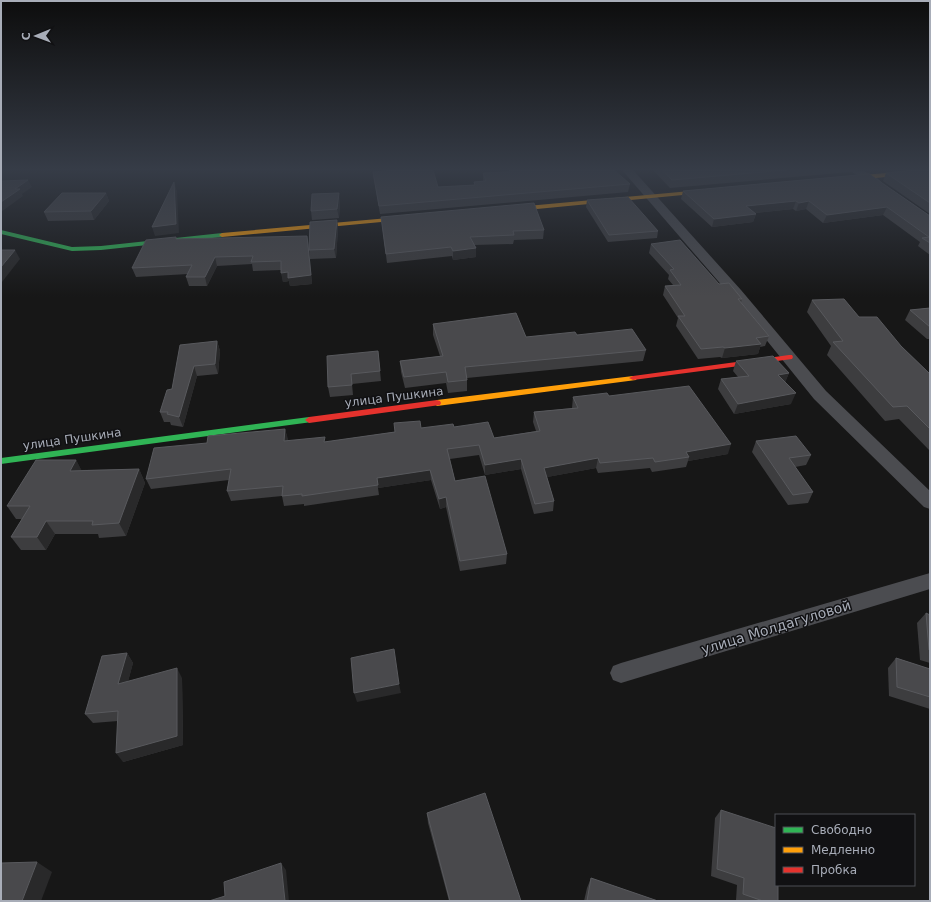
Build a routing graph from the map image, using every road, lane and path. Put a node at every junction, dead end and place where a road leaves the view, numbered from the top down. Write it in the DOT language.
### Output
graph roads {
  1 [pos="663,212"];
  2 [pos="417,218"];
  3 [pos="1,232"];
  4 [pos="789,357"];
  5 [pos="1,461"];
  6 [pos="930,502"];
  7 [pos="930,581"];
  8 [pos="622,673"];
  1 -- 4 [label="street"];
  2 -- 3 [label="street"];
  4 -- 5 [label="street, улица Пушкина"];
  4 -- 6 [label="street"];
  7 -- 8 [label="street, улица Молдагуловой"];
}
